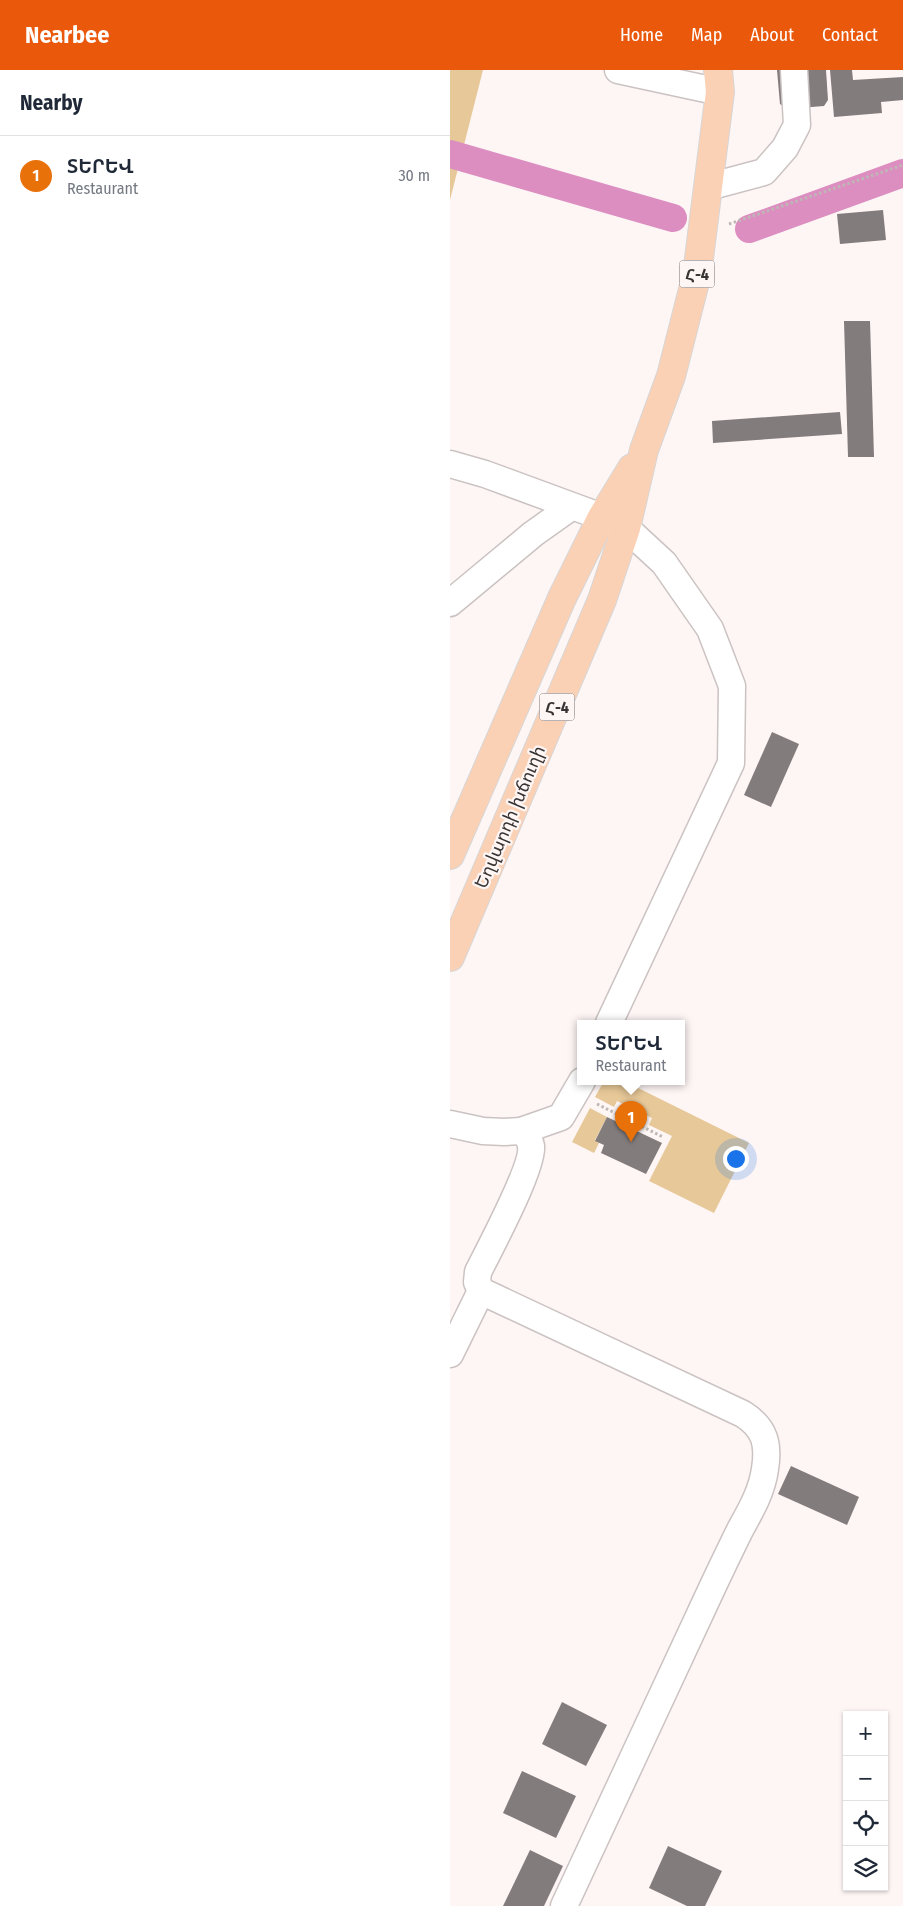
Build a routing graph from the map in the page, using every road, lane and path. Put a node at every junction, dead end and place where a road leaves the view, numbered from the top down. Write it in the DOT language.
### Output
graph roads {
  1 [pos="618,70"];
  2 [pos="794,70"];
  3 [pos="719,81"];
  4 [pos="903,165"];
  5 [pos="708,187"];
  6 [pos="702,233"];
  7 [pos="644,450"];
  8 [pos="450,464"];
  9 [pos="571,507"];
  10 [pos="602,517"];
  11 [pos="626,528"];
  12 [pos="450,603"];
  13 [pos="450,856"];
  14 [pos="450,957"];
  15 [pos="610,1020"];
  16 [pos="579,1087"];
  17 [pos="450,1124"];
  18 [pos="521,1131"];
  19 [pos="663,1136"];
  20 [pos="481,1291"];
  21 [pos="450,1354"];
  22 [pos="564,1906"];
  1 -- 3 [label="street"];
  2 -- 5 [label="street"];
  3 -- 5 [label="main road, Եղվարդի խճուղի / Հ-4"];
  4 -- 6 [label="path"];
  5 -- 6 [label="main road, Եղվարդի խճուղի / Հ-4"];
  6 -- 7 [label="main road, Եղվարդի խճուղի / Հ-4"];
  7 -- 10 [label="main road, Եղվարդի խճուղի / Հ-4"];
  7 -- 11 [label="main road, Եղվարդի խճուղի / Հ-4"];
  8 -- 9 [label="street"];
  9 -- 10 [label="street"];
  9 -- 12 [label="street"];
  10 -- 11 [label="street"];
  10 -- 13 [label="main road, Եղվարդի խճուղի / Հ-4"];
  11 -- 14 [label="main road, Եղվարդի խճուղի / Հ-4"];
  11 -- 15 [label="street"];
  16 -- 18 [label="street"];
  16 -- 19 [label="path"];
  17 -- 18 [label="street"];
  18 -- 20 [label="street"];
  20 -- 21 [label="street"];
  20 -- 22 [label="street"];
}
